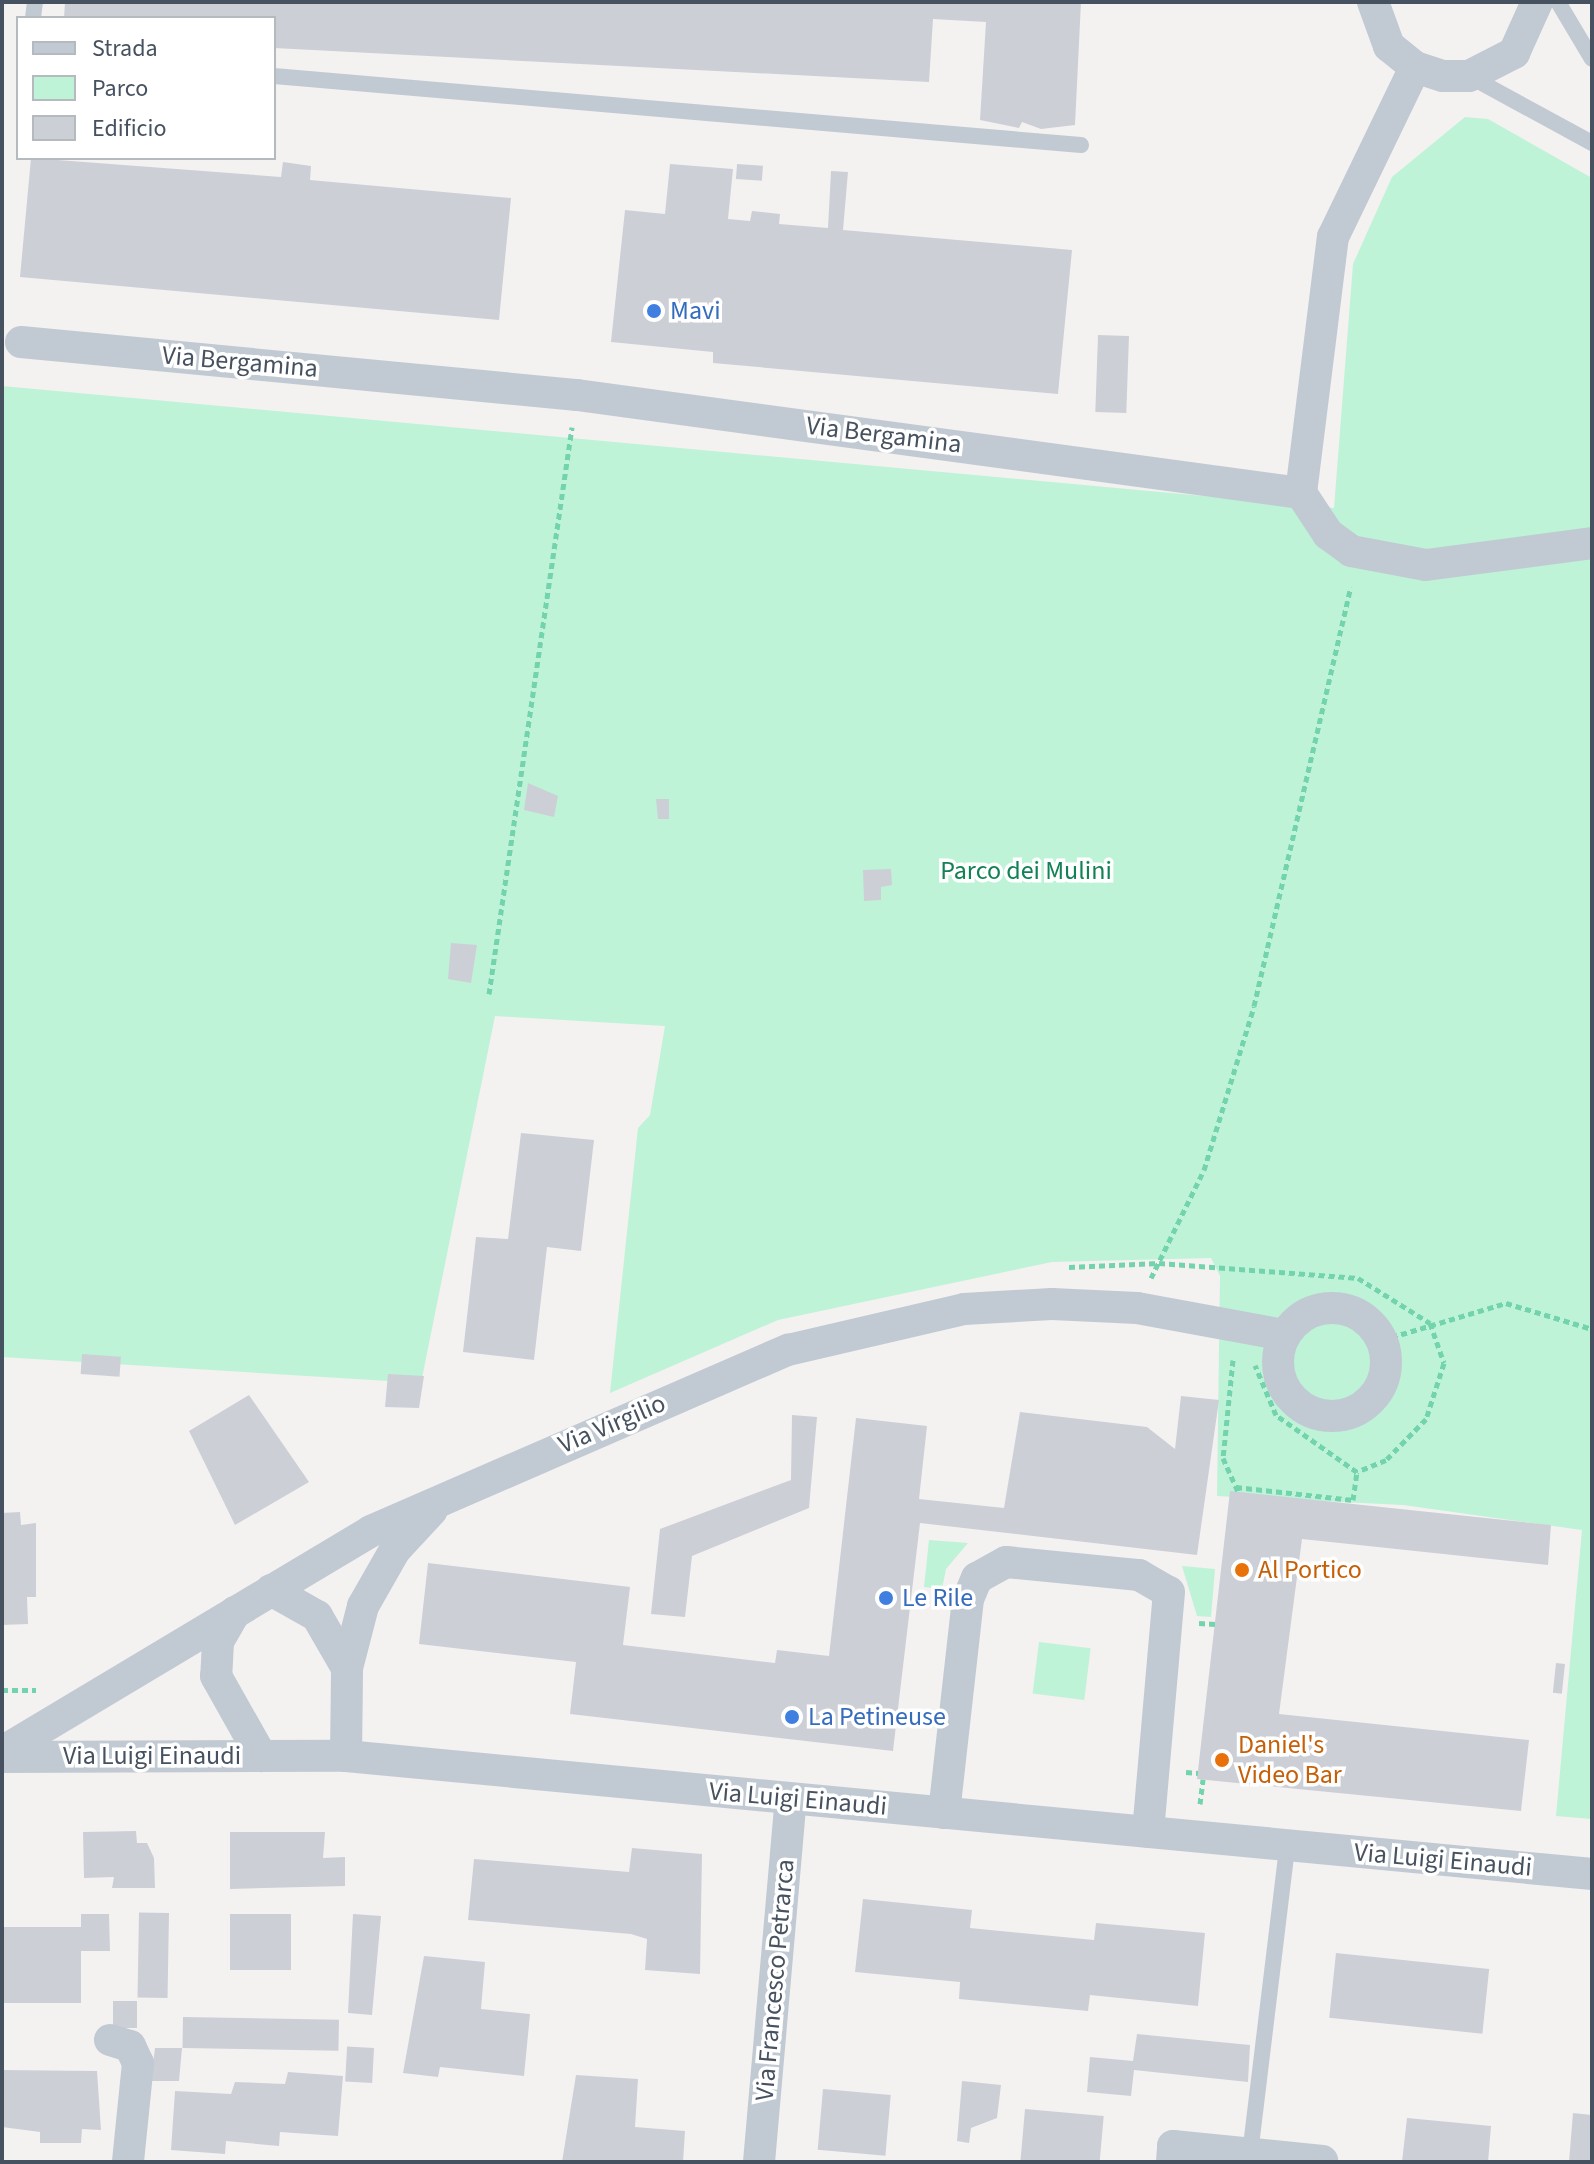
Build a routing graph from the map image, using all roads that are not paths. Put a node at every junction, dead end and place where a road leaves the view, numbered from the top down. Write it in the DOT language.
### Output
graph roads {
  1 [pos="1373,2"];
  2 [pos="1537,2"];
  3 [pos="1558,2"];
  4 [pos="1592,59"];
  5 [pos="1415,67"];
  6 [pos="276,76"];
  7 [pos="1469,76"];
  8 [pos="1592,143"];
  9 [pos="1081,145"];
  10 [pos="21,342"];
  11 [pos="1301,493"];
  12 [pos="1592,543"];
  13 [pos="1284,1335"];
  14 [pos="448,1493"];
  15 [pos="271,1590"];
  16 [pos="235,1612"];
  17 [pos="347,1668"];
  18 [pos="2,1754"];
  19 [pos="261,1756"];
  20 [pos="346,1756"];
  21 [pos="791,1799"];
  22 [pos="944,1813"];
  23 [pos="1148,1832"];
  24 [pos="1287,1846"];
  25 [pos="1592,1874"];
  26 [pos="110,2040"];
  27 [pos="1250,2154"];
  28 [pos="1322,2161"];
  29 [pos="128,2162"];
  30 [pos="759,2162"];
  31 [pos="1172,2162"];
  1 -- 5 [label="street"];
  2 -- 7 [label="street"];
  3 -- 4 [label="lane"];
  5 -- 7 [label="street"];
  5 -- 11 [label="street"];
  6 -- 9 [label="lane"];
  7 -- 8 [label="lane"];
  10 -- 11 [label="street, Via Bergamina"];
  11 -- 12 [label="street"];
  13 -- 13 [label="street"];
  13 -- 14 [label="street, Via Virgilio"];
  14 -- 15 [label="street, Via Virgilio"];
  14 -- 17 [label="street"];
  15 -- 16 [label="street, Via Virgilio"];
  15 -- 17 [label="street"];
  16 -- 18 [label="street, Via Virgilio"];
  16 -- 19 [label="street"];
  17 -- 20 [label="street"];
  18 -- 19 [label="street, Via Luigi Einaudi"];
  19 -- 20 [label="street, Via Luigi Einaudi"];
  20 -- 21 [label="street, Via Luigi Einaudi"];
  21 -- 22 [label="street, Via Luigi Einaudi"];
  21 -- 30 [label="street, Via Francesco Petrarca"];
  22 -- 23 [label="street, Via Luigi Einaudi"];
  22 -- 23 [label="street"];
  23 -- 24 [label="street, Via Luigi Einaudi"];
  24 -- 25 [label="street, Via Luigi Einaudi"];
  24 -- 27 [label="lane"];
  26 -- 29 [label="street"];
  27 -- 28 [label="street"];
  27 -- 31 [label="street"];
}
